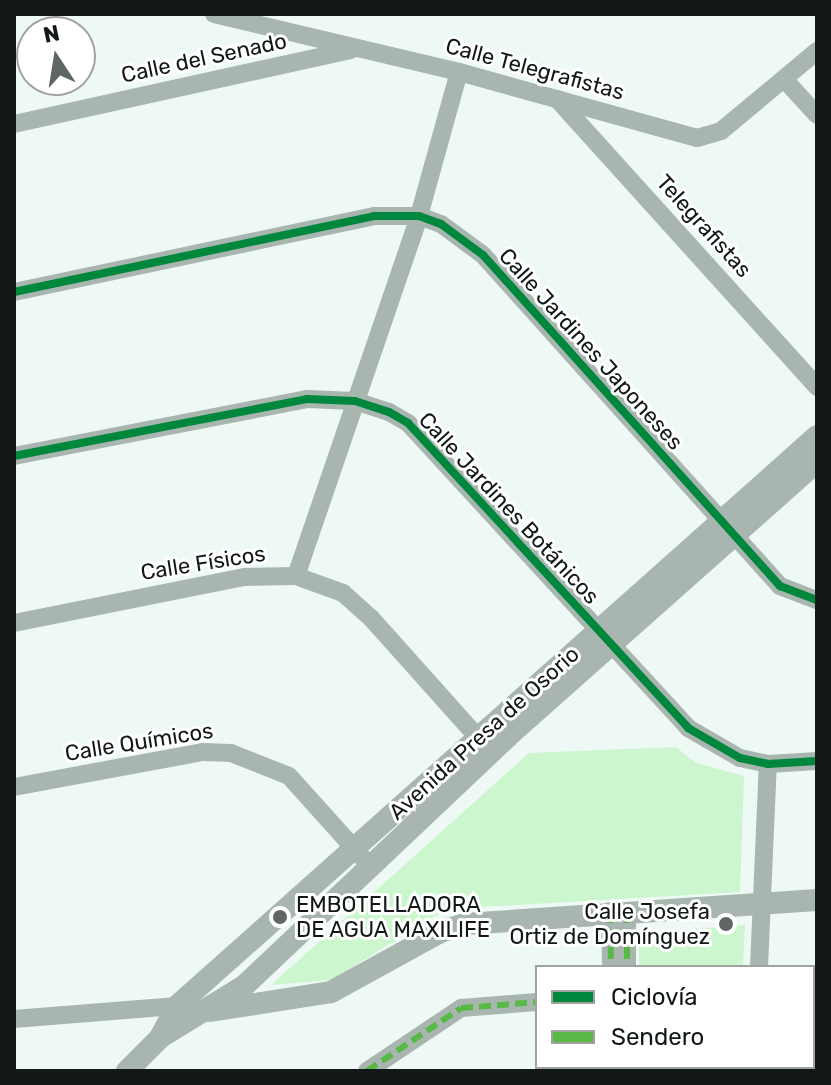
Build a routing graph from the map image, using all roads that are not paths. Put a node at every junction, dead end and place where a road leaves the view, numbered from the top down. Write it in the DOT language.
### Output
graph roads {
  1 [pos="214,14"];
  2 [pos="358,49"];
  3 [pos="817,51"];
  4 [pos="459,72"];
  5 [pos="785,80"];
  6 [pos="555,97"];
  7 [pos="817,115"];
  8 [pos="14,124"];
  9 [pos="419,216"];
  10 [pos="14,292"];
  11 [pos="817,387"];
  12 [pos="355,401"];
  13 [pos="817,436"];
  14 [pos="14,456"];
  15 [pos="817,462"];
  16 [pos="728,528"];
  17 [pos="296,576"];
  18 [pos="817,600"];
  19 [pos="14,623"];
  20 [pos="605,638"];
  21 [pos="479,739"];
  22 [pos="817,761"];
  23 [pos="768,764"];
  24 [pos="14,787"];
  25 [pos="355,848"];
  26 [pos="371,867"];
  27 [pos="817,900"];
  28 [pos="762,903"];
  29 [pos="618,911"];
  30 [pos="611,965"];
  31 [pos="627,965"];
  32 [pos="759,965"];
  33 [pos="535,1002"];
  34 [pos="177,1006"];
  35 [pos="208,1011"];
  36 [pos="14,1019"];
  37 [pos="161,1037"];
  38 [pos="127,1071"];
  39 [pos="367,1071"];
  1 -- 2 [label="street, Calle Telegrafistas"];
  2 -- 4 [label="street, Calle Telegrafistas"];
  2 -- 8 [label="street, Calle del Senado"];
  3 -- 5 [label="street, Calle Telegrafistas"];
  4 -- 6 [label="street, Calle Telegrafistas"];
  4 -- 9 [label="street"];
  5 -- 6 [label="street, Calle Telegrafistas"];
  5 -- 7 [label="street"];
  6 -- 11 [label="street, Telegrafistas"];
  9 -- 10 [label="street, Calle Jardines Japoneses"];
  9 -- 12 [label="street"];
  9 -- 16 [label="street, Calle Jardines Japoneses"];
  12 -- 14 [label="street, Calle Jardines Botánicos"];
  12 -- 17 [label="street"];
  12 -- 20 [label="street, Calle Jardines Botánicos"];
  13 -- 16 [label="street, Avenida Presa de Osorio"];
  15 -- 16 [label="street, Avenida Presa de Osorio"];
  16 -- 18 [label="street, Calle Jardines Japoneses"];
  16 -- 20 [label="street, Avenida Presa de Osorio"];
  17 -- 19 [label="street, Calle Físicos"];
  17 -- 21 [label="street, Calle Físicos"];
  20 -- 21 [label="street, Avenida Presa de Osorio"];
  20 -- 23 [label="street, Calle Jardines Botánicos"];
  20 -- 26 [label="street, Avenida Presa de Osorio"];
  21 -- 25 [label="street, Avenida Presa de Osorio"];
  22 -- 23 [label="street, Calle Jardines Botánicos"];
  23 -- 28 [label="street"];
  24 -- 25 [label="street, Calle Químicos"];
  25 -- 26 [label="street, Calle Químicos"];
  25 -- 34 [label="street, Avenida Presa de Osorio"];
  26 -- 35 [label="street, Avenida Presa de Osorio"];
  27 -- 28 [label="street"];
  28 -- 29 [label="street"];
  28 -- 32 [label="street"];
  29 -- 30 [label="street"];
  29 -- 31 [label="street"];
  29 -- 35 [label="street"];
  33 -- 39 [label="street"];
  34 -- 35 [label="street"];
  34 -- 36 [label="street"];
  34 -- 37 [label="street, Avenida Presa de Osorio"];
  35 -- 37 [label="street, Avenida Presa de Osorio"];
  37 -- 38 [label="street, Avenida Presa de Osorio"];
}
